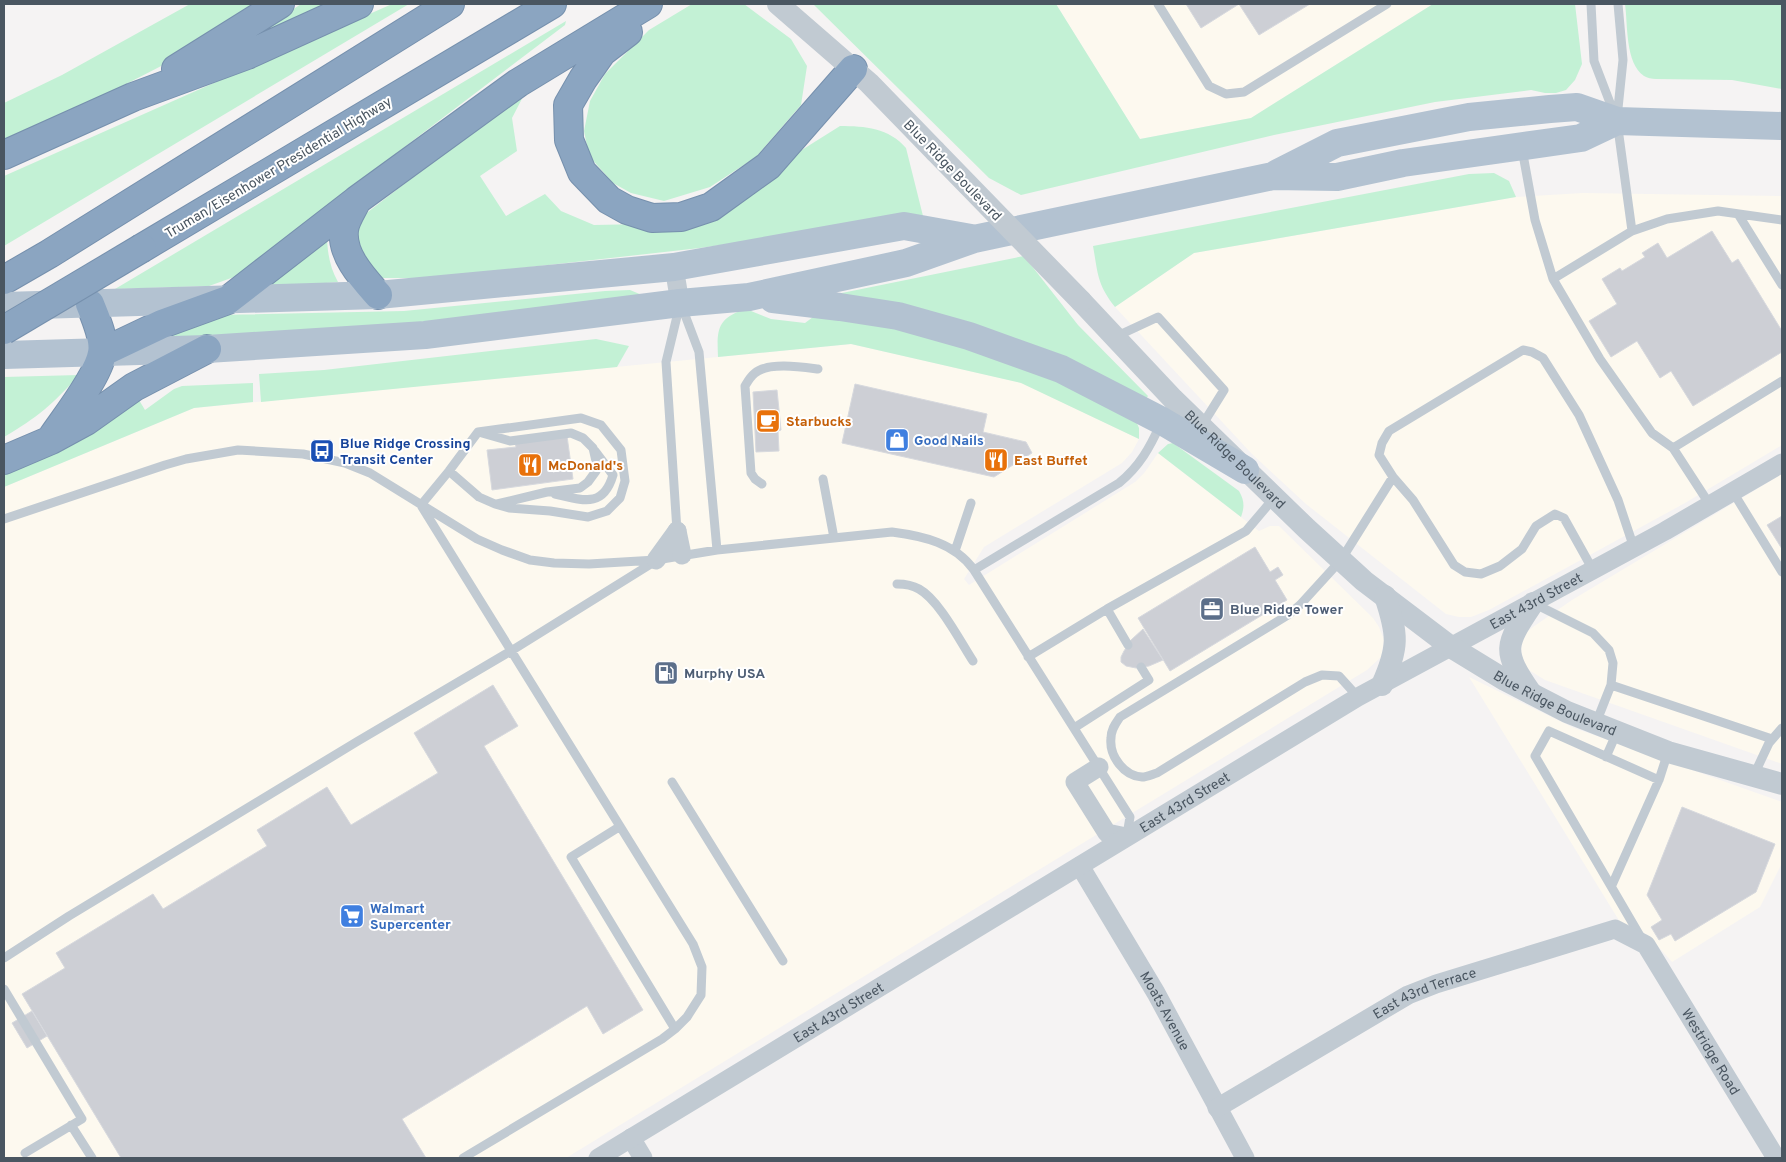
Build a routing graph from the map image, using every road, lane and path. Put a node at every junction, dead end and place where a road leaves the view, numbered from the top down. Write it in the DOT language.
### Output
graph roads {
  1 [pos="280,4"];
  2 [pos="360,4"];
  3 [pos="450,4"];
  4 [pos="552,4"];
  5 [pos="648,4"];
  6 [pos="664,4"];
  7 [pos="778,4"];
  8 [pos="1158,4"];
  9 [pos="1387,4"];
  10 [pos="1591,4"];
  11 [pos="1618,4"];
  12 [pos="853,69"];
  13 [pos="133,96"];
  14 [pos="1617,121"];
  15 [pos="1782,126"];
  16 [pos="1521,146"];
  17 [pos="4,155"];
  18 [pos="1273,176"];
  19 [pos="357,200"];
  20 [pos="1738,214"];
  21 [pos="1782,220"];
  22 [pos="1632,231"];
  23 [pos="974,239"];
  24 [pos="674,267"];
  25 [pos="1553,279"];
  26 [pos="4,280"];
  27 [pos="1782,285"];
  28 [pos="378,295"];
  29 [pos="749,297"];
  30 [pos="228,300"];
  31 [pos="680,303"];
  32 [pos="90,304"];
  33 [pos="4,306"];
  34 [pos="4,330"];
  35 [pos="1114,337"];
  36 [pos="206,349"];
  37 [pos="103,352"];
  38 [pos="4,355"];
  39 [pos="818,369"];
  40 [pos="1782,381"];
  41 [pos="1162,420"];
  42 [pos="1201,427"];
  43 [pos="478,432"];
  44 [pos="51,440"];
  45 [pos="593,448"];
  46 [pos="1673,448"];
  47 [pos="4,460"];
  48 [pos="1782,463"];
  49 [pos="1245,470"];
  50 [pos="449,471"];
  51 [pos="1393,478"];
  52 [pos="823,479"];
  53 [pos="762,484"];
  54 [pos="547,492"];
  55 [pos="1733,492"];
  56 [pos="1274,498"];
  57 [pos="971,503"];
  58 [pos="495,504"];
  59 [pos="421,505"];
  60 [pos="1710,505"];
  61 [pos="4,519"];
  62 [pos="677,531"];
  63 [pos="834,538"];
  64 [pos="1634,548"];
  65 [pos="717,550"];
  66 [pos="956,551"];
  67 [pos="682,555"];
  68 [pos="656,560"];
  69 [pos="1341,560"];
  70 [pos="974,570"];
  71 [pos="1593,570"];
  72 [pos="1782,572"];
  73 [pos="897,584"];
  74 [pos="1385,596"];
  75 [pos="1533,603"];
  76 [pos="1107,610"];
  77 [pos="1128,644"];
  78 [pos="1451,647"];
  79 [pos="511,651"];
  80 [pos="1028,656"];
  81 [pos="973,661"];
  82 [pos="1141,667"];
  83 [pos="1382,684"];
  84 [pos="1611,685"];
  85 [pos="1531,694"];
  86 [pos="1358,697"];
  87 [pos="1596,724"];
  88 [pos="1074,728"];
  89 [pos="1782,728"];
  90 [pos="1617,732"];
  91 [pos="1772,739"];
  92 [pos="1668,752"];
  93 [pos="1606,757"];
  94 [pos="1099,767"];
  95 [pos="1754,776"];
  96 [pos="1659,780"];
  97 [pos="672,782"];
  98 [pos="1782,784"];
  99 [pos="619,826"];
  100 [pos="1126,837"];
  101 [pos="1080,866"];
  102 [pos="1612,885"];
  103 [pos="1646,945"];
  104 [pos="4,958"];
  105 [pos="783,961"];
  106 [pos="4,989"];
  107 [pos="675,1029"];
  108 [pos="1217,1108"];
  109 [pos="72,1125"];
  110 [pos="631,1138"];
  111 [pos="25,1153"];
  112 [pos="92,1158"];
  113 [pos="463,1158"];
  114 [pos="598,1158"];
  115 [pos="643,1158"];
  116 [pos="1245,1158"];
  117 [pos="1776,1158"];
  1 -- 13 [label="highway"];
  2 -- 13 [label="highway"];
  3 -- 26 [label="highway"];
  4 -- 34 [label="highway, Truman/Eisenhower Presidential Highway, bridge"];
  5 -- 19 [label="highway"];
  6 -- 12 [label="highway"];
  7 -- 12 [label="street, Blue Ridge Boulevard"];
  8 -- 9 [label="lane"];
  10 -- 14 [label="lane"];
  11 -- 14 [label="lane"];
  12 -- 35 [label="street, Blue Ridge Boulevard, bridge"];
  13 -- 17 [label="highway"];
  14 -- 15 [label="main road"];
  14 -- 16 [label="main road"];
  14 -- 18 [label="main road"];
  14 -- 22 [label="lane"];
  16 -- 18 [label="main road"];
  16 -- 25 [label="lane"];
  18 -- 23 [label="main road"];
  19 -- 28 [label="highway"];
  19 -- 30 [label="highway"];
  20 -- 21 [label="lane"];
  20 -- 22 [label="lane"];
  20 -- 27 [label="lane"];
  22 -- 25 [label="lane"];
  23 -- 24 [label="main road"];
  23 -- 29 [label="main road"];
  24 -- 28 [label="main road"];
  24 -- 31 [label="street"];
  25 -- 46 [label="lane"];
  28 -- 30 [label="main road"];
  29 -- 31 [label="main road"];
  29 -- 41 [label="main road"];
  30 -- 32 [label="main road"];
  30 -- 37 [label="highway"];
  31 -- 36 [label="main road"];
  31 -- 62 [label="lane"];
  31 -- 65 [label="lane"];
  32 -- 33 [label="main road"];
  32 -- 37 [label="highway"];
  35 -- 42 [label="street, Blue Ridge Boulevard"];
  35 -- 42 [label="lane"];
  36 -- 37 [label="main road"];
  36 -- 44 [label="highway"];
  37 -- 38 [label="main road"];
  37 -- 44 [label="highway"];
  39 -- 53 [label="lane"];
  40 -- 46 [label="lane"];
  41 -- 49 [label="main road"];
  41 -- 70 [label="lane"];
  42 -- 49 [label="street, Blue Ridge Boulevard"];
  43 -- 45 [label="lane"];
  43 -- 50 [label="lane"];
  43 -- 58 [label="lane"];
  44 -- 47 [label="highway"];
  45 -- 54 [label="lane"];
  45 -- 54 [label="lane"];
  46 -- 60 [label="lane"];
  48 -- 55 [label="street, East 43rd Street"];
  49 -- 56 [label="street, Blue Ridge Boulevard"];
  50 -- 58 [label="lane"];
  50 -- 59 [label="lane"];
  51 -- 64 [label="lane"];
  51 -- 69 [label="lane"];
  51 -- 71 [label="lane"];
  52 -- 63 [label="lane"];
  54 -- 58 [label="lane"];
  55 -- 60 [label="street, East 43rd Street"];
  55 -- 72 [label="lane"];
  56 -- 69 [label="street, Blue Ridge Boulevard"];
  56 -- 76 [label="lane"];
  57 -- 66 [label="lane"];
  59 -- 61 [label="lane"];
  59 -- 68 [label="lane"];
  59 -- 79 [label="lane"];
  60 -- 64 [label="street, East 43rd Street"];
  62 -- 67 [label="street"];
  62 -- 68 [label="street"];
  63 -- 65 [label="lane"];
  63 -- 66 [label="lane"];
  64 -- 71 [label="street, East 43rd Street"];
  65 -- 67 [label="lane"];
  66 -- 70 [label="lane"];
  67 -- 68 [label="lane"];
  68 -- 79 [label="lane"];
  69 -- 74 [label="street, Blue Ridge Boulevard"];
  69 -- 86 [label="lane"];
  70 -- 80 [label="lane"];
  71 -- 75 [label="street, East 43rd Street"];
  73 -- 81 [label="lane"];
  74 -- 78 [label="street, Blue Ridge Boulevard"];
  74 -- 83 [label="street"];
  75 -- 78 [label="street, East 43rd Street"];
  75 -- 84 [label="lane"];
  75 -- 85 [label="street"];
  76 -- 77 [label="lane"];
  76 -- 80 [label="lane"];
  78 -- 83 [label="street, East 43rd Street"];
  78 -- 85 [label="street, Blue Ridge Boulevard"];
  79 -- 99 [label="lane"];
  79 -- 104 [label="lane"];
  80 -- 88 [label="lane"];
  82 -- 88 [label="lane"];
  83 -- 86 [label="street, East 43rd Street"];
  84 -- 87 [label="lane"];
  84 -- 91 [label="lane"];
  85 -- 87 [label="street, Blue Ridge Boulevard"];
  86 -- 100 [label="street, East 43rd Street"];
  87 -- 90 [label="street, Blue Ridge Boulevard"];
  88 -- 94 [label="lane"];
  89 -- 91 [label="lane"];
  90 -- 92 [label="street, Blue Ridge Boulevard"];
  90 -- 93 [label="lane"];
  91 -- 95 [label="lane"];
  92 -- 95 [label="street, Blue Ridge Boulevard"];
  92 -- 96 [label="lane"];
  93 -- 96 [label="lane"];
  93 -- 102 [label="lane"];
  94 -- 100 [label="lane"];
  94 -- 100 [label="street"];
  95 -- 98 [label="street, Blue Ridge Boulevard"];
  96 -- 102 [label="lane"];
  97 -- 105 [label="lane"];
  99 -- 107 [label="lane"];
  99 -- 107 [label="lane"];
  100 -- 101 [label="street, East 43rd Street"];
  101 -- 108 [label="street, Moats Avenue"];
  101 -- 110 [label="street, East 43rd Street"];
  102 -- 103 [label="lane"];
  103 -- 108 [label="street, East 43rd Terrace"];
  103 -- 117 [label="street, Westridge Road"];
  106 -- 109 [label="lane"];
  107 -- 113 [label="lane"];
  108 -- 116 [label="street, Moats Avenue"];
  109 -- 111 [label="lane"];
  109 -- 112 [label="lane"];
  110 -- 114 [label="street, East 43rd Street"];
  110 -- 115 [label="street"];
}
